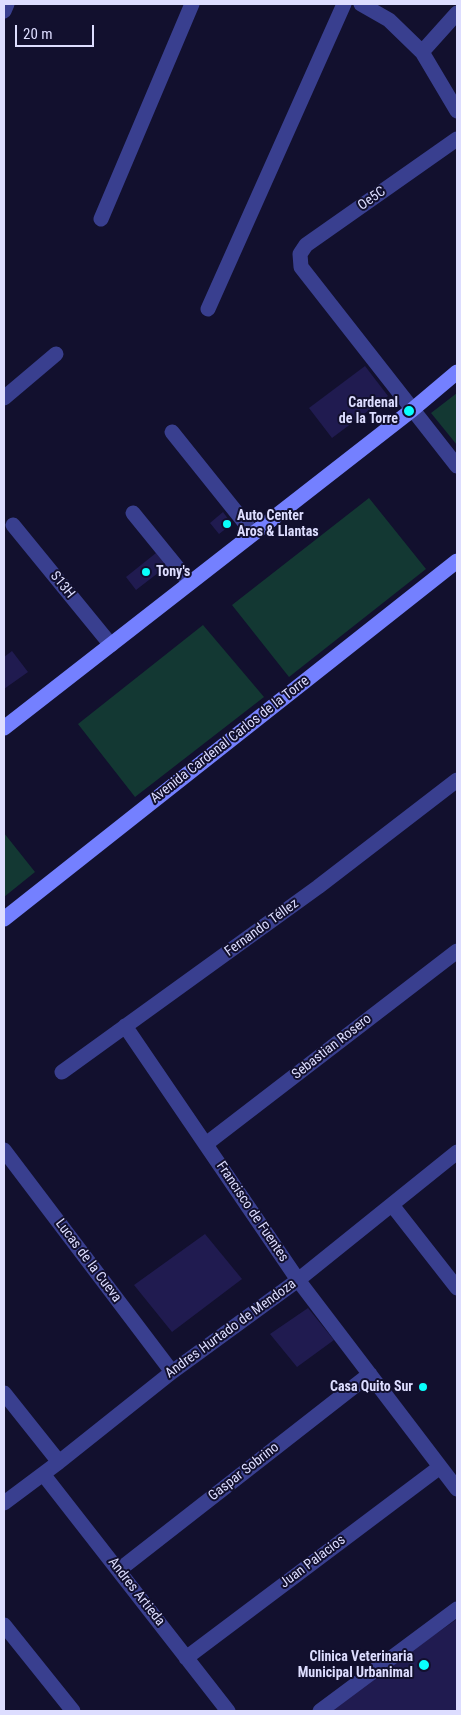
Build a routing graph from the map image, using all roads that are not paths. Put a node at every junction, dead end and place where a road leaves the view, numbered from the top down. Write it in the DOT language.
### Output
graph roads {
  1 [pos="7,4"];
  2 [pos="192,4"];
  3 [pos="344,4"];
  4 [pos="361,4"];
  5 [pos="4,11"];
  6 [pos="457,13"];
  7 [pos="422,52"];
  8 [pos="457,112"];
  9 [pos="457,139"];
  10 [pos="101,219"];
  11 [pos="208,309"];
  12 [pos="56,354"];
  13 [pos="457,372"];
  14 [pos="4,398"];
  15 [pos="412,410"];
  16 [pos="172,432"];
  17 [pos="457,466"];
  18 [pos="133,513"];
  19 [pos="13,526"];
  20 [pos="253,533"];
  21 [pos="457,561"];
  22 [pos="190,583"];
  23 [pos="111,645"];
  24 [pos="4,728"];
  25 [pos="457,780"];
  26 [pos="4,918"];
  27 [pos="457,951"];
  28 [pos="124,1026"];
  29 [pos="62,1072"];
  30 [pos="206,1144"];
  31 [pos="4,1150"];
  32 [pos="457,1152"];
  33 [pos="392,1205"];
  34 [pos="298,1280"];
  35 [pos="457,1288"];
  36 [pos="172,1372"];
  37 [pos="370,1374"];
  38 [pos="4,1394"];
  39 [pos="60,1462"];
  40 [pos="440,1467"];
  41 [pos="44,1474"];
  42 [pos="457,1489"];
  43 [pos="4,1503"];
  44 [pos="118,1570"];
  45 [pos="457,1609"];
  46 [pos="4,1625"];
  47 [pos="186,1658"];
  48 [pos="73,1711"];
  49 [pos="228,1711"];
  50 [pos="320,1711"];
  1 -- 5 [label="street"];
  2 -- 10 [label="street"];
  3 -- 11 [label="street"];
  4 -- 7 [label="street"];
  6 -- 7 [label="street"];
  7 -- 8 [label="street"];
  9 -- 15 [label="street, Oe5C"];
  12 -- 14 [label="street"];
  13 -- 15 [label="street"];
  15 -- 17 [label="street"];
  15 -- 20 [label="street"];
  16 -- 20 [label="street"];
  18 -- 22 [label="street"];
  19 -- 23 [label="street, S13H"];
  20 -- 22 [label="street"];
  21 -- 26 [label="street, Avenida Cardenal Carlos de la Torre"];
  22 -- 23 [label="street"];
  23 -- 24 [label="street"];
  25 -- 28 [label="street, Fernando Téllez"];
  27 -- 30 [label="street, Sebastian Rosero"];
  28 -- 29 [label="street, Fernando Téllez"];
  28 -- 30 [label="street, Francisco de Fuentes"];
  30 -- 34 [label="street, Francisco de Fuentes"];
  31 -- 36 [label="street, Lucas de la Cueva"];
  32 -- 33 [label="street, Andres Hurtado de Mendoza"];
  33 -- 34 [label="street, Andres Hurtado de Mendoza"];
  33 -- 35 [label="street"];
  34 -- 36 [label="street, Andres Hurtado de Mendoza"];
  34 -- 37 [label="street, Francisco de Fuentes"];
  36 -- 39 [label="street, Andres Hurtado de Mendoza"];
  37 -- 40 [label="street, Francisco de Fuentes"];
  37 -- 44 [label="street, Gaspar Sobrino"];
  38 -- 39 [label="street"];
  39 -- 41 [label="street, Andres Hurtado de Mendoza"];
  40 -- 42 [label="street, Francisco de Fuentes"];
  40 -- 47 [label="street, Juan Palacios"];
  41 -- 43 [label="street, Andres Hurtado de Mendoza"];
  41 -- 44 [label="street, Andres Artieda"];
  44 -- 47 [label="street, Andres Artieda"];
  45 -- 50 [label="street"];
  46 -- 48 [label="street"];
  47 -- 49 [label="street, Andres Artieda"];
}
